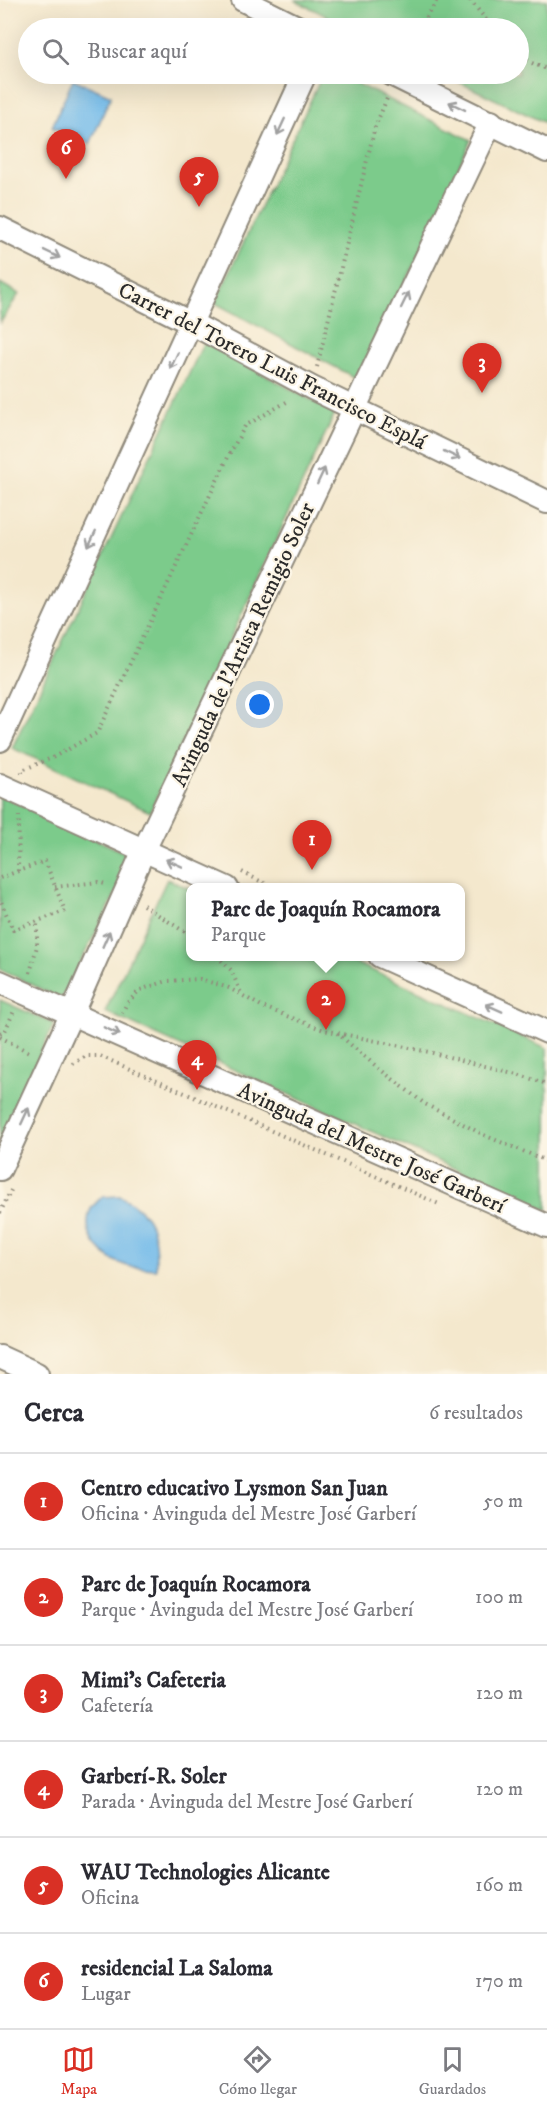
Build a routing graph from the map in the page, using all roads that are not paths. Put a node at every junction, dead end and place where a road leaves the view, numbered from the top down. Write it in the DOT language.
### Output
graph roads {
  1 [pos="243,0"];
  2 [pos="279,18"];
  3 [pos="300,84"];
  4 [pos="412,84"];
  5 [pos="490,122"];
  6 [pos="547,151"];
  7 [pos="0,228"];
  8 [pos="192,323"];
  9 [pos="354,407"];
  10 [pos="547,502"];
  11 [pos="0,740"];
  12 [pos="10,790"];
  13 [pos="144,850"];
  14 [pos="216,883"];
  15 [pos="389,961"];
  16 [pos="0,982"];
  17 [pos="72,1013"];
  18 [pos="547,1032"];
  19 [pos="0,1169"];
  20 [pos="547,1226"];
  21 [pos="0,1357"];
  22 [pos="37,1374"];
  1 -- 2 [label="street"];
  3 -- 8 [label="street, one-way"];
  5 -- 4 [label="street, one-way"];
  5 -- 6 [label="street"];
  9 -- 5 [label="street, Avinguda de l'Artista Remigio Soler, one-way"];
  7 -- 8 [label="street, Carrer del Torero Luis Francisco Esplá, one-way"];
  8 -- 9 [label="street, Carrer del Torero Luis Francisco Esplá"];
  8 -- 11 [label="street, one-way"];
  9 -- 10 [label="street, Carrer del Torero Luis Francisco Esplá, one-way"];
  13 -- 9 [label="street, Avinguda de l'Artista Remigio Soler, one-way"];
  12 -- 13 [label="street"];
  14 -- 13 [label="street, one-way"];
  17 -- 13 [label="street, Avinguda de l'Artista Remigio Soler, one-way"];
  18 -- 15 [label="street, one-way"];
  16 -- 17 [label="street, Avinguda del Mestre José Garberí"];
  19 -- 17 [label="street, Avinguda de l'Artista Remigio Soler, one-way"];
  17 -- 20 [label="street, Avinguda del Mestre José Garberí, one-way"];
  21 -- 22 [label="street"];
}
